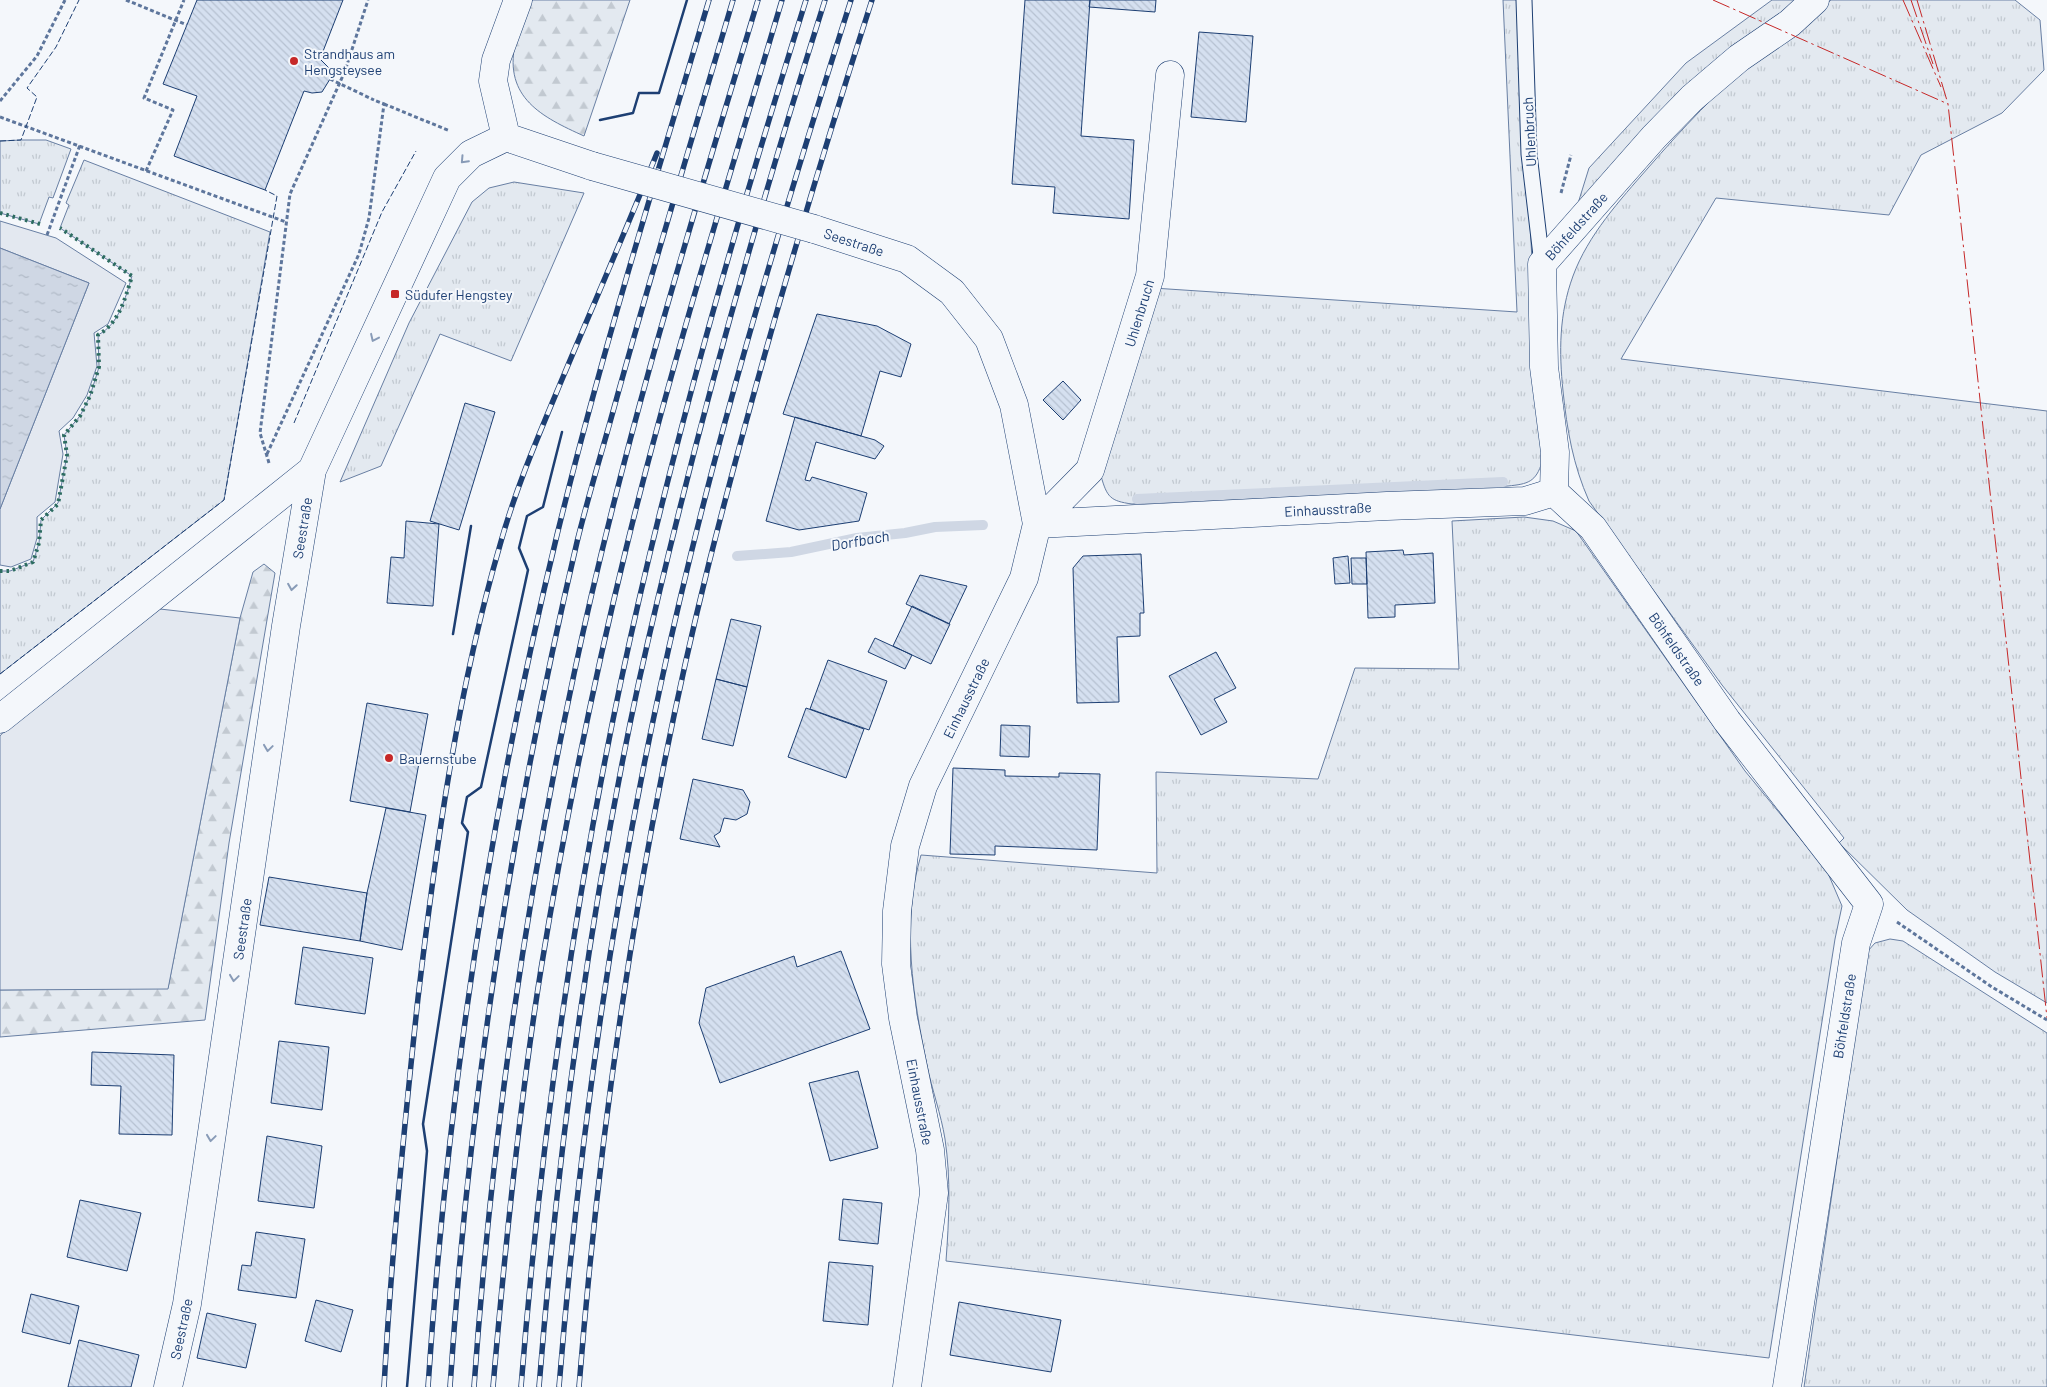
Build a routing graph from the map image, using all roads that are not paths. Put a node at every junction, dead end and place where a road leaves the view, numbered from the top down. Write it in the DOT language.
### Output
graph roads {
  1 [pos="518,0"];
  2 [pos="1524,0"];
  3 [pos="1815,0"];
  4 [pos="1170,75"];
  5 [pos="506,137"];
  6 [pos="1542,264"];
  7 [pos="312,470"];
  8 [pos="1554,492"];
  9 [pos="1037,524"];
  10 [pos="0,719"];
  11 [pos="168,1387"];
  12 [pos="908,1387"];
  13 [pos="1787,1387"];
  1 -- 5 [label="street"];
  2 -- 6 [label="lane, Uhlenbruch"];
  3 -- 6 [label="street, Böhfeldstraße"];
  4 -- 9 [label="street, Uhlenbruch"];
  5 -- 7 [label="street, Seestraße, one-way"];
  5 -- 9 [label="street, Seestraße, bridge"];
  6 -- 8 [label="street, Böhfeldstraße"];
  7 -- 10 [label="street, Seestraße"];
  7 -- 11 [label="street, Seestraße, one-way"];
  8 -- 9 [label="street, Einhausstraße"];
  8 -- 13 [label="street, Böhfeldstraße"];
  9 -- 12 [label="street, Einhausstraße"];
}
